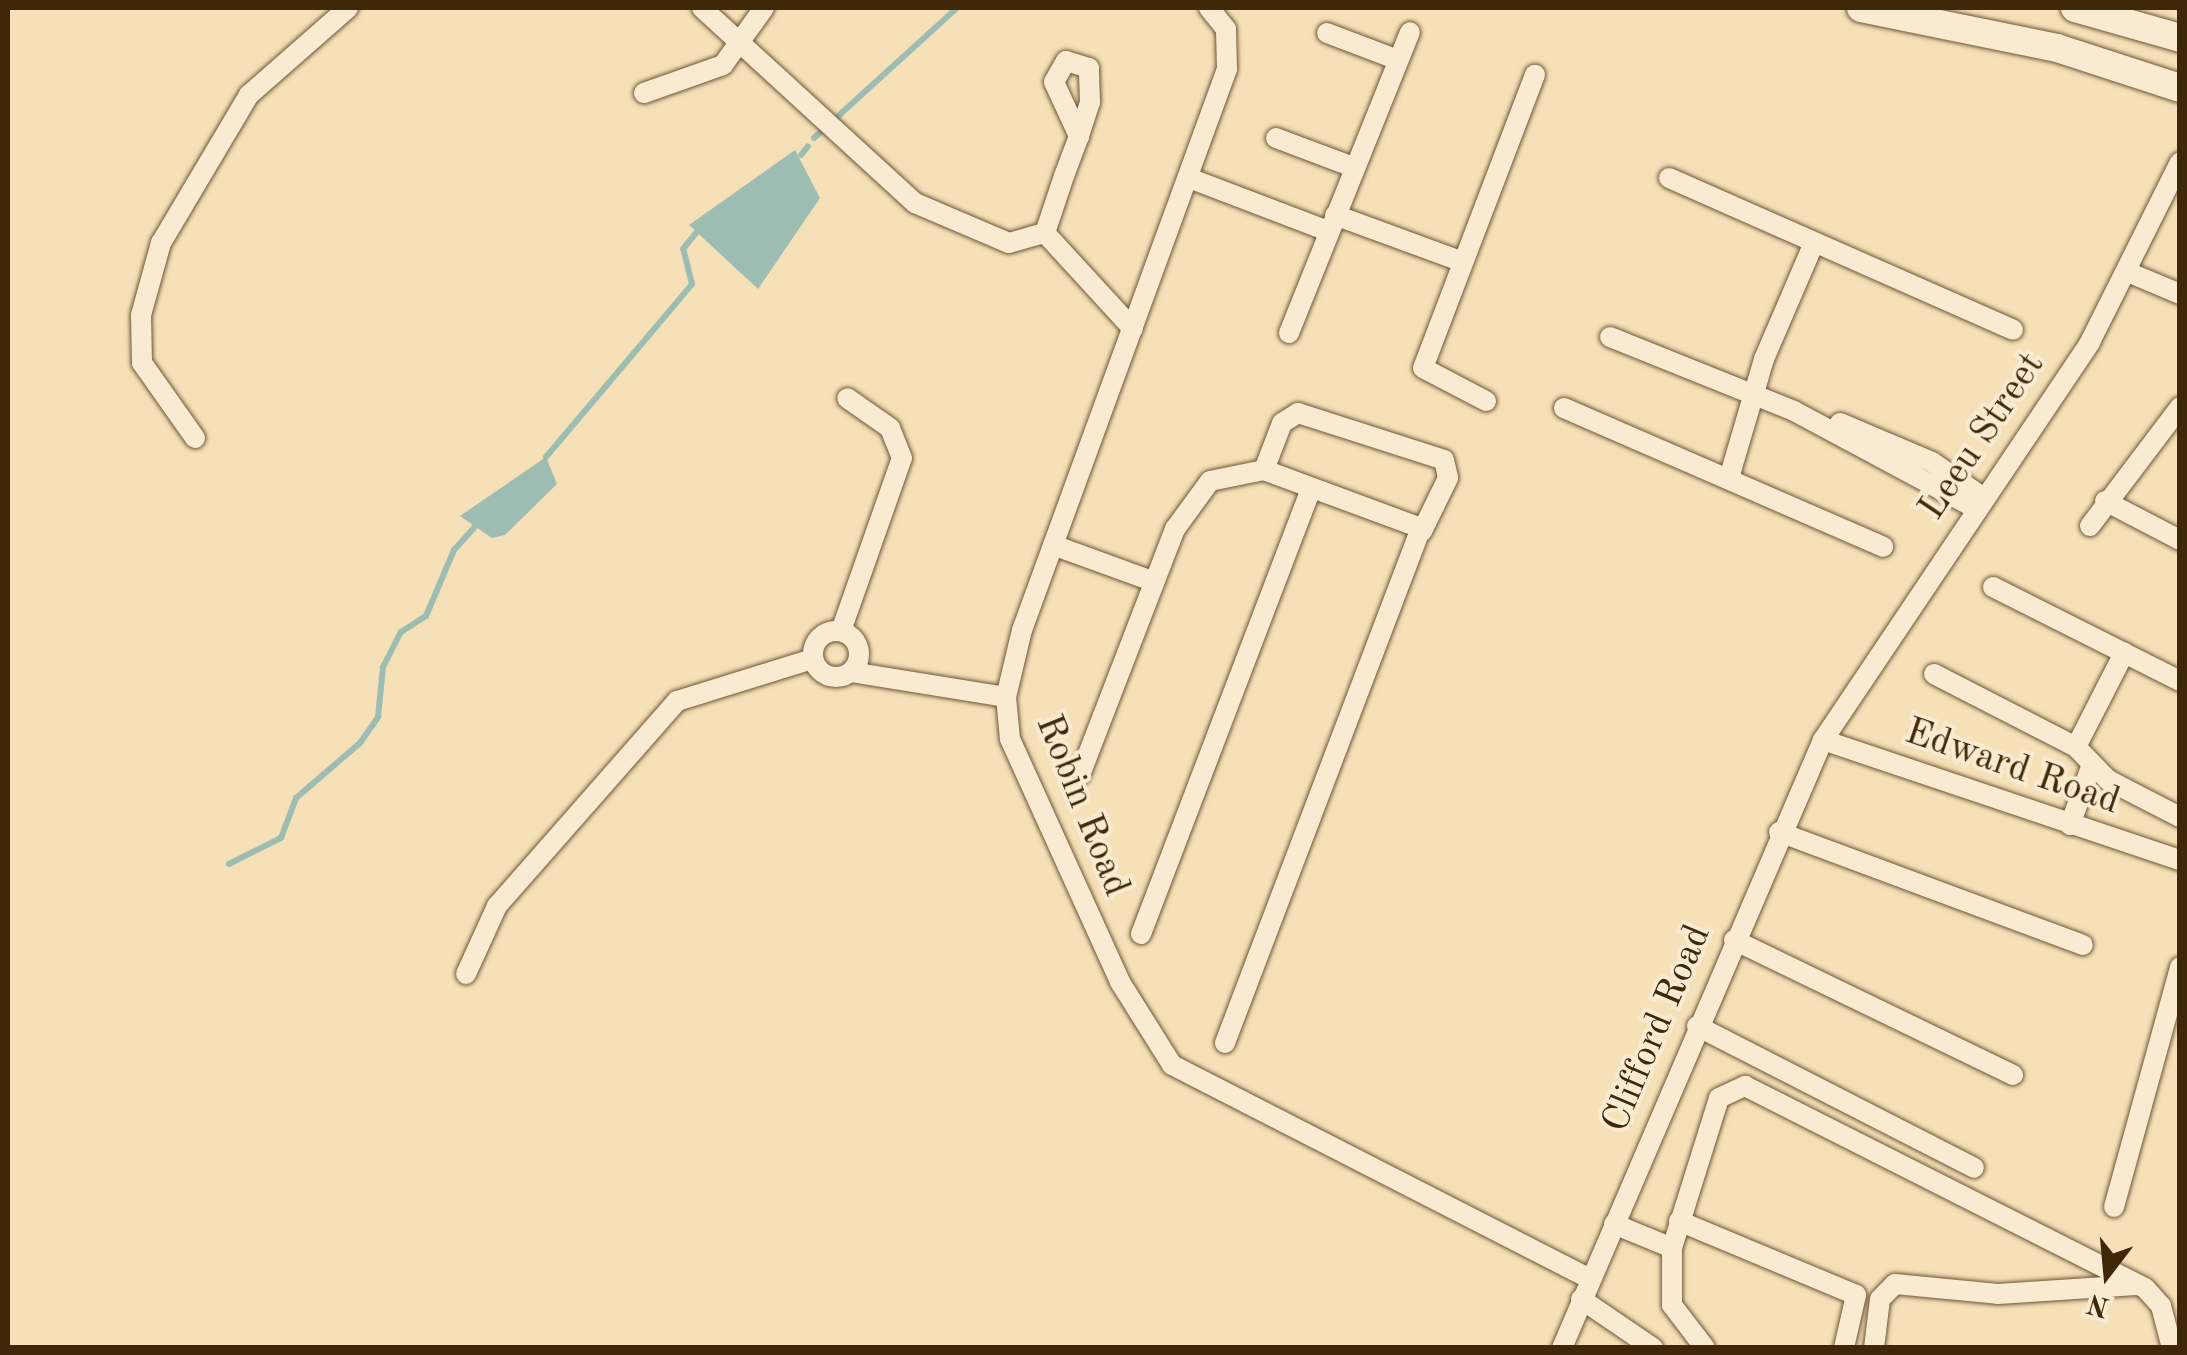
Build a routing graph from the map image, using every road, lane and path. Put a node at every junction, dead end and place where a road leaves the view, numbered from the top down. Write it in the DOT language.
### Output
graph roads {
  1 [pos="348,8"];
  2 [pos="702,8"];
  3 [pos="764,8"];
  4 [pos="1209,8"];
  5 [pos="1861,8"];
  6 [pos="2075,8"];
  7 [pos="1410,32"];
  8 [pos="1328,34"];
  9 [pos="2180,38"];
  10 [pos="743,40"];
  11 [pos="1398,60"];
  12 [pos="1535,75"];
  13 [pos="2180,88"];
  14 [pos="644,93"];
  15 [pos="1078,136"];
  16 [pos="1276,138"];
  17 [pos="2180,162"];
  18 [pos="1353,167"];
  19 [pos="1189,178"];
  20 [pos="1669,178"];
  21 [pos="1331,223"];
  22 [pos="1045,233"];
  23 [pos="1814,243"];
  24 [pos="1463,262"];
  25 [pos="2130,273"];
  26 [pos="2180,294"];
  27 [pos="1132,329"];
  28 [pos="2013,330"];
  29 [pos="1289,333"];
  30 [pos="1610,337"];
  31 [pos="1758,396"];
  32 [pos="847,398"];
  33 [pos="1486,401"];
  34 [pos="2180,407"];
  35 [pos="1564,408"];
  36 [pos="195,438"];
  37 [pos="1264,470"];
  38 [pos="1729,478"];
  39 [pos="1310,489"];
  40 [pos="2105,501"];
  41 [pos="1980,503"];
  42 [pos="2090,526"];
  43 [pos="1422,532"];
  44 [pos="2180,540"];
  45 [pos="1053,545"];
  46 [pos="1883,547"];
  47 [pos="1152,581"];
  48 [pos="1993,586"];
  49 [pos="841,632"];
  50 [pos="2124,653"];
  51 [pos="813,659"];
  52 [pos="851,672"];
  53 [pos="1934,674"];
  54 [pos="2180,681"];
  55 [pos="1006,697"];
  56 [pos="1823,740"];
  57 [pos="2076,746"];
  58 [pos="2091,767"];
  59 [pos="1080,775"];
  60 [pos="2180,817"];
  61 [pos="2070,825"];
  62 [pos="1779,832"];
  63 [pos="2180,860"];
  64 [pos="1141,934"];
  65 [pos="1734,940"];
  66 [pos="2084,945"];
  67 [pos="2180,967"];
  68 [pos="466,974"];
  69 [pos="1698,1026"];
  70 [pos="1225,1042"];
  71 [pos="2013,1075"];
  72 [pos="1974,1168"];
  73 [pos="2114,1207"];
  74 [pos="1679,1222"];
  75 [pos="1614,1224"];
  76 [pos="1672,1248"];
  77 [pos="1590,1279"];
  78 [pos="2139,1285"];
  79 [pos="1582,1299"];
  80 [pos="2171,1347"];
  81 [pos="1562,1348"];
  82 [pos="1653,1348"];
  83 [pos="1705,1348"];
  84 [pos="1844,1348"];
  85 [pos="1874,1348"];
  1 -- 36 [label="street"];
  2 -- 10 [label="street"];
  3 -- 10 [label="street"];
  4 -- 19 [label="street, Robin Road"];
  5 -- 13 [label="street"];
  6 -- 9 [label="street"];
  7 -- 11 [label="street"];
  8 -- 11 [label="street"];
  10 -- 14 [label="street"];
  10 -- 22 [label="street"];
  11 -- 18 [label="street"];
  12 -- 24 [label="street"];
  15 -- 22 [label="street"];
  16 -- 18 [label="street"];
  17 -- 25 [label="street, Leeu Street"];
  18 -- 21 [label="street"];
  19 -- 21 [label="street"];
  19 -- 27 [label="street, Robin Road"];
  20 -- 23 [label="street"];
  21 -- 24 [label="street"];
  21 -- 29 [label="street"];
  22 -- 27 [label="street"];
  23 -- 28 [label="street"];
  23 -- 31 [label="street"];
  24 -- 33 [label="street"];
  25 -- 26 [label="street"];
  25 -- 41 [label="street, Leeu Street"];
  27 -- 45 [label="street, Robin Road"];
  30 -- 31 [label="street"];
  31 -- 38 [label="street"];
  31 -- 41 [label="street"];
  32 -- 49 [label="street"];
  34 -- 40 [label="street"];
  35 -- 38 [label="street"];
  37 -- 39 [label="street"];
  37 -- 43 [label="street"];
  37 -- 47 [label="street"];
  38 -- 46 [label="street"];
  39 -- 43 [label="street"];
  39 -- 64 [label="street"];
  40 -- 42 [label="street"];
  40 -- 44 [label="street"];
  41 -- 56 [label="street, Leeu Street"];
  43 -- 70 [label="street"];
  45 -- 47 [label="street"];
  45 -- 55 [label="street, Robin Road"];
  47 -- 59 [label="street"];
  48 -- 50 [label="street"];
  49 -- 51 [label="street"];
  49 -- 52 [label="street"];
  50 -- 54 [label="street"];
  50 -- 57 [label="street"];
  51 -- 52 [label="street"];
  51 -- 68 [label="street"];
  52 -- 55 [label="street"];
  53 -- 57 [label="street"];
  55 -- 77 [label="street, Robin Road"];
  56 -- 61 [label="street, Edward Road"];
  56 -- 62 [label="street, Clifford Road"];
  57 -- 58 [label="street"];
  58 -- 60 [label="street"];
  58 -- 61 [label="street"];
  61 -- 63 [label="street, Edward Road"];
  62 -- 65 [label="street, Clifford Road"];
  62 -- 66 [label="street"];
  65 -- 69 [label="street, Clifford Road"];
  65 -- 71 [label="street"];
  67 -- 73 [label="street"];
  69 -- 72 [label="street"];
  69 -- 75 [label="street, Clifford Road"];
  74 -- 76 [label="street"];
  74 -- 78 [label="street"];
  74 -- 84 [label="street"];
  75 -- 76 [label="street"];
  75 -- 77 [label="street, Clifford Road"];
  76 -- 83 [label="street"];
  77 -- 79 [label="street, Clifford Road"];
  78 -- 80 [label="street"];
  78 -- 85 [label="street"];
  79 -- 81 [label="street, Clifford Road"];
  79 -- 82 [label="street"];
}
